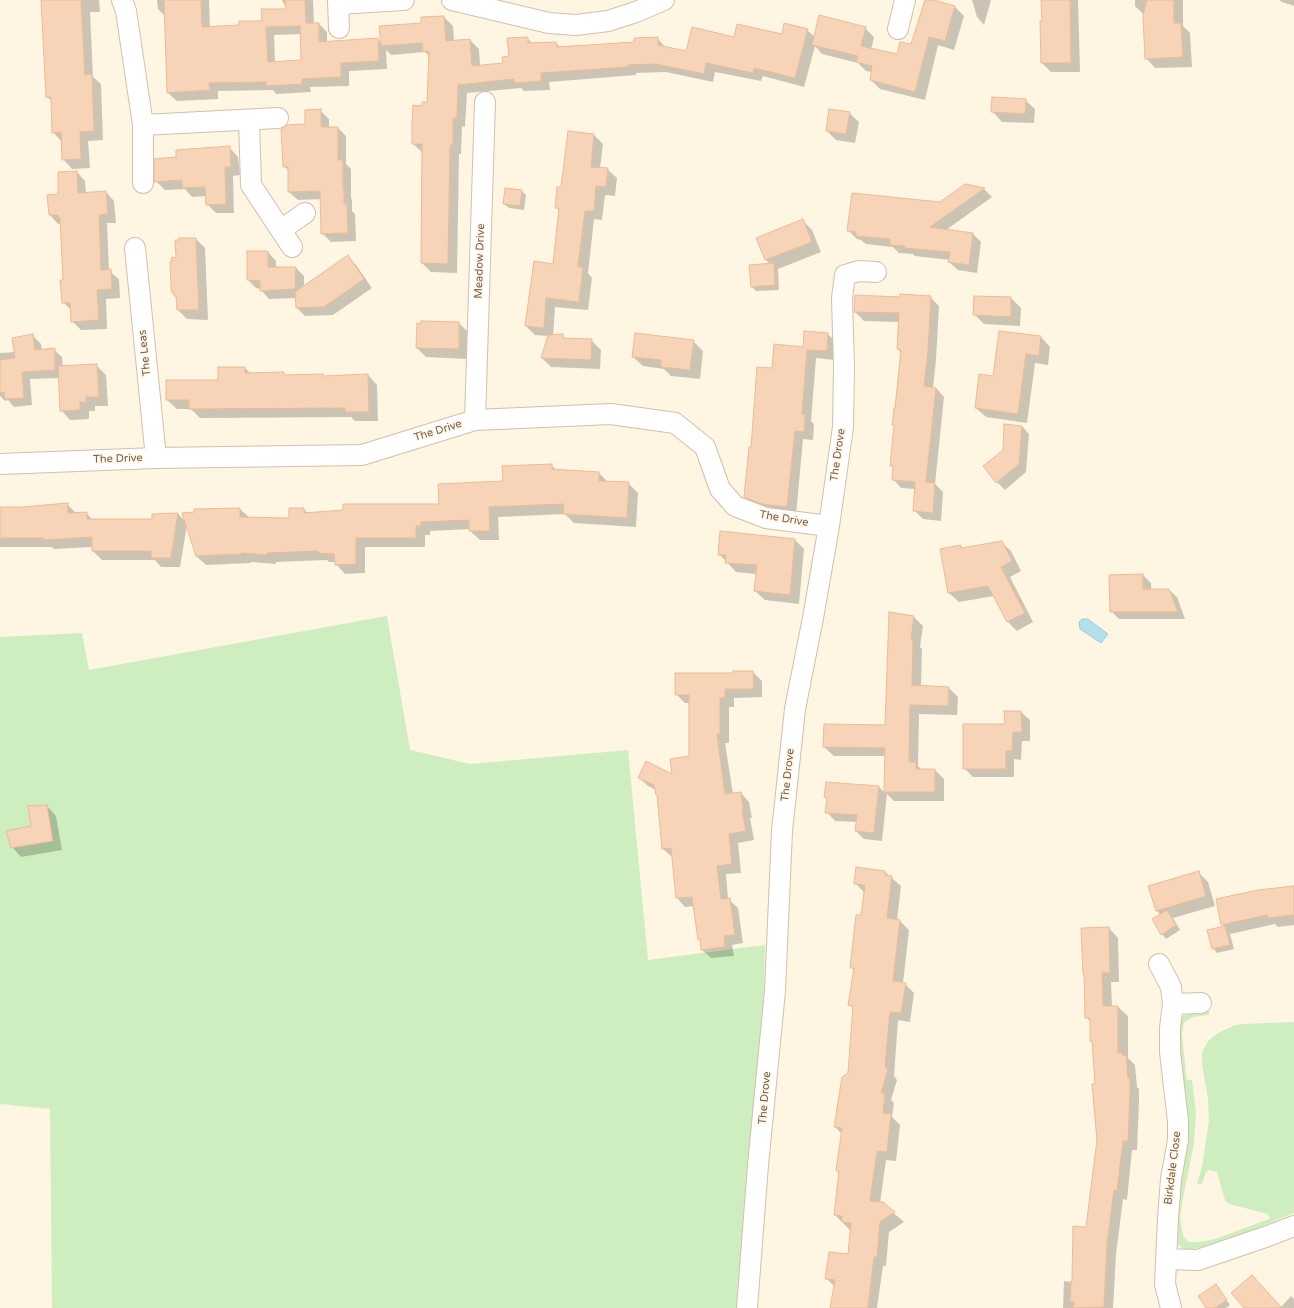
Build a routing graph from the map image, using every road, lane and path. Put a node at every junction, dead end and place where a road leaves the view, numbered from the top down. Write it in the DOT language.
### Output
graph roads {
  1 [pos="122,0"];
  2 [pos="404,0"];
  3 [pos="452,0"];
  4 [pos="664,0"];
  5 [pos="901,1"];
  6 [pos="338,2"];
  7 [pos="505,6"];
  8 [pos="339,28"];
  9 [pos="898,29"];
  10 [pos="484,102"];
  11 [pos="278,118"];
  12 [pos="249,120"];
  13 [pos="143,125"];
  14 [pos="143,183"];
  15 [pos="305,213"];
  16 [pos="281,230"];
  17 [pos="135,248"];
  18 [pos="292,248"];
  19 [pos="876,272"];
  20 [pos="475,420"];
  21 [pos="156,458"];
  22 [pos="0,464"];
  23 [pos="829,526"];
  24 [pos="1159,964"];
  25 [pos="1201,1003"];
  26 [pos="1173,1004"];
  27 [pos="1294,1226"];
  28 [pos="1167,1259"];
  29 [pos="747,1308"];
  30 [pos="1171,1308"];
  1 -- 13 [label="street"];
  2 -- 6 [label="street"];
  3 -- 7 [label="street"];
  4 -- 7 [label="street"];
  5 -- 9 [label="street"];
  6 -- 8 [label="street"];
  10 -- 20 [label="street, Meadow Drive"];
  11 -- 12 [label="street"];
  12 -- 13 [label="street"];
  12 -- 16 [label="street"];
  13 -- 14 [label="street"];
  15 -- 16 [label="street"];
  16 -- 18 [label="street"];
  17 -- 21 [label="street, The Leas"];
  19 -- 23 [label="street, The Drove"];
  20 -- 21 [label="street, The Drive"];
  20 -- 23 [label="street, The Drive"];
  21 -- 22 [label="street, The Drive"];
  23 -- 29 [label="street, The Drove"];
  24 -- 26 [label="street, Birkdale Close"];
  25 -- 26 [label="street"];
  26 -- 28 [label="street, Birkdale Close"];
  27 -- 28 [label="street"];
  28 -- 30 [label="street, Birkdale Close"];
}
